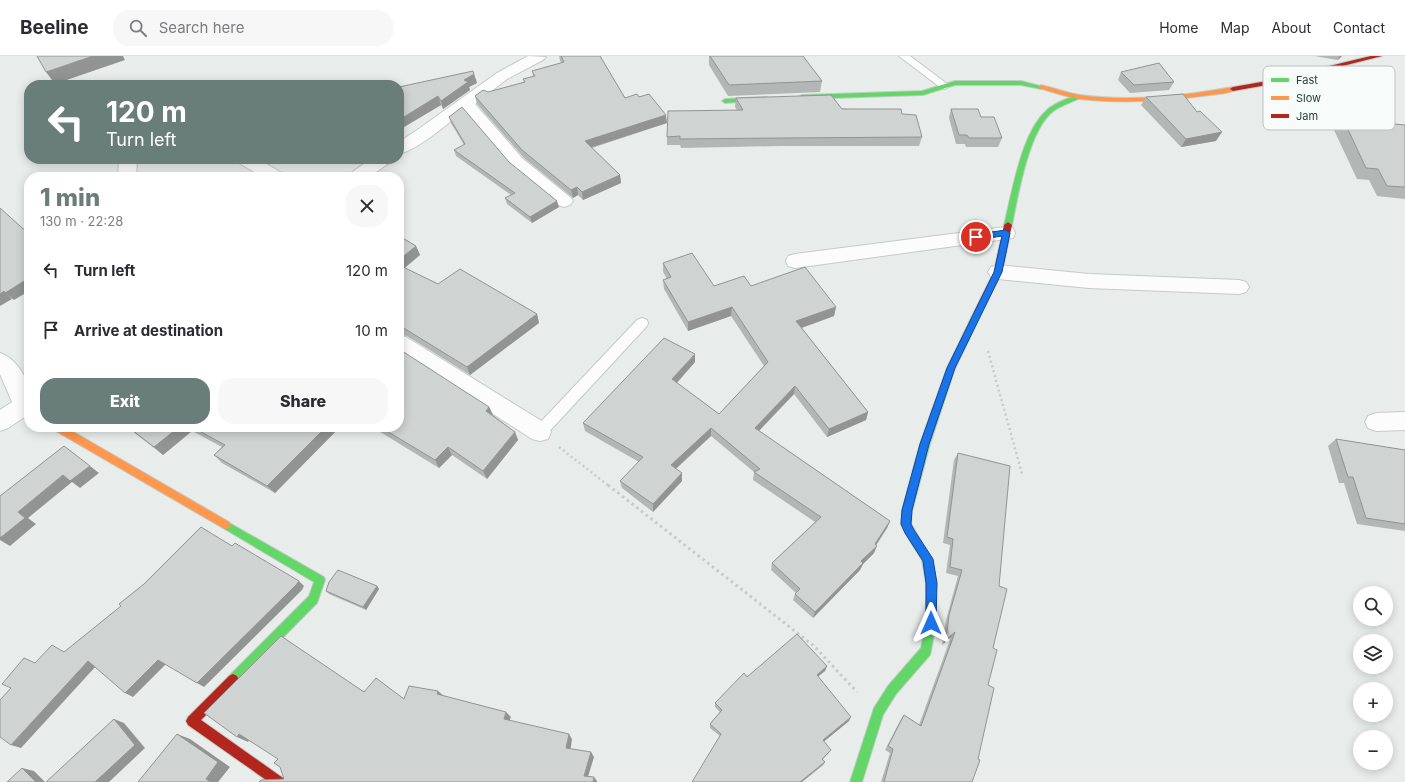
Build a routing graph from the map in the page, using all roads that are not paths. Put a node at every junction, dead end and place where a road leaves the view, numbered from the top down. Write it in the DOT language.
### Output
graph roads {
  1 [pos="904,56"];
  2 [pos="1379,56"];
  3 [pos="538,57"];
  4 [pos="1338,66"];
  5 [pos="1263,84"];
  6 [pos="945,86"];
  7 [pos="772,98"];
  8 [pos="795,98"];
  9 [pos="1078,98"];
  10 [pos="725,101"];
  11 [pos="465,102"];
  12 [pos="404,146"];
  13 [pos="254,164"];
  14 [pos="376,164"];
  15 [pos="267,172"];
  16 [pos="364,172"];
  17 [pos="564,201"];
  18 [pos="1006,233"];
  19 [pos="795,261"];
  20 [pos="998,272"];
  21 [pos="1239,288"];
  22 [pos="642,323"];
  23 [pos="404,346"];
  24 [pos="0,361"];
  25 [pos="24,399"];
  26 [pos="24,407"];
  27 [pos="1405,421"];
  28 [pos="0,422"];
  29 [pos="1376,422"];
  30 [pos="66,432"];
  31 [pos="540,432"];
  32 [pos="279,782"];
  33 [pos="856,782"];
  1 -- 6 [label="lane"];
  2 -- 4 [label="street"];
  3 -- 11 [label="street"];
  5 -- 9 [label="street"];
  6 -- 8 [label="street"];
  6 -- 9 [label="street"];
  7 -- 10 [label="street"];
  9 -- 18 [label="street"];
  11 -- 12 [label="street"];
  11 -- 17 [label="street"];
  13 -- 15 [label="street"];
  14 -- 16 [label="street"];
  18 -- 19 [label="street"];
  18 -- 20 [label="street"];
  20 -- 21 [label="street"];
  20 -- 33 [label="street"];
  22 -- 31 [label="lane"];
  23 -- 31 [label="street"];
  24 -- 25 [label="street"];
  26 -- 28 [label="street"];
  27 -- 29 [label="street"];
  30 -- 32 [label="street"];
}
